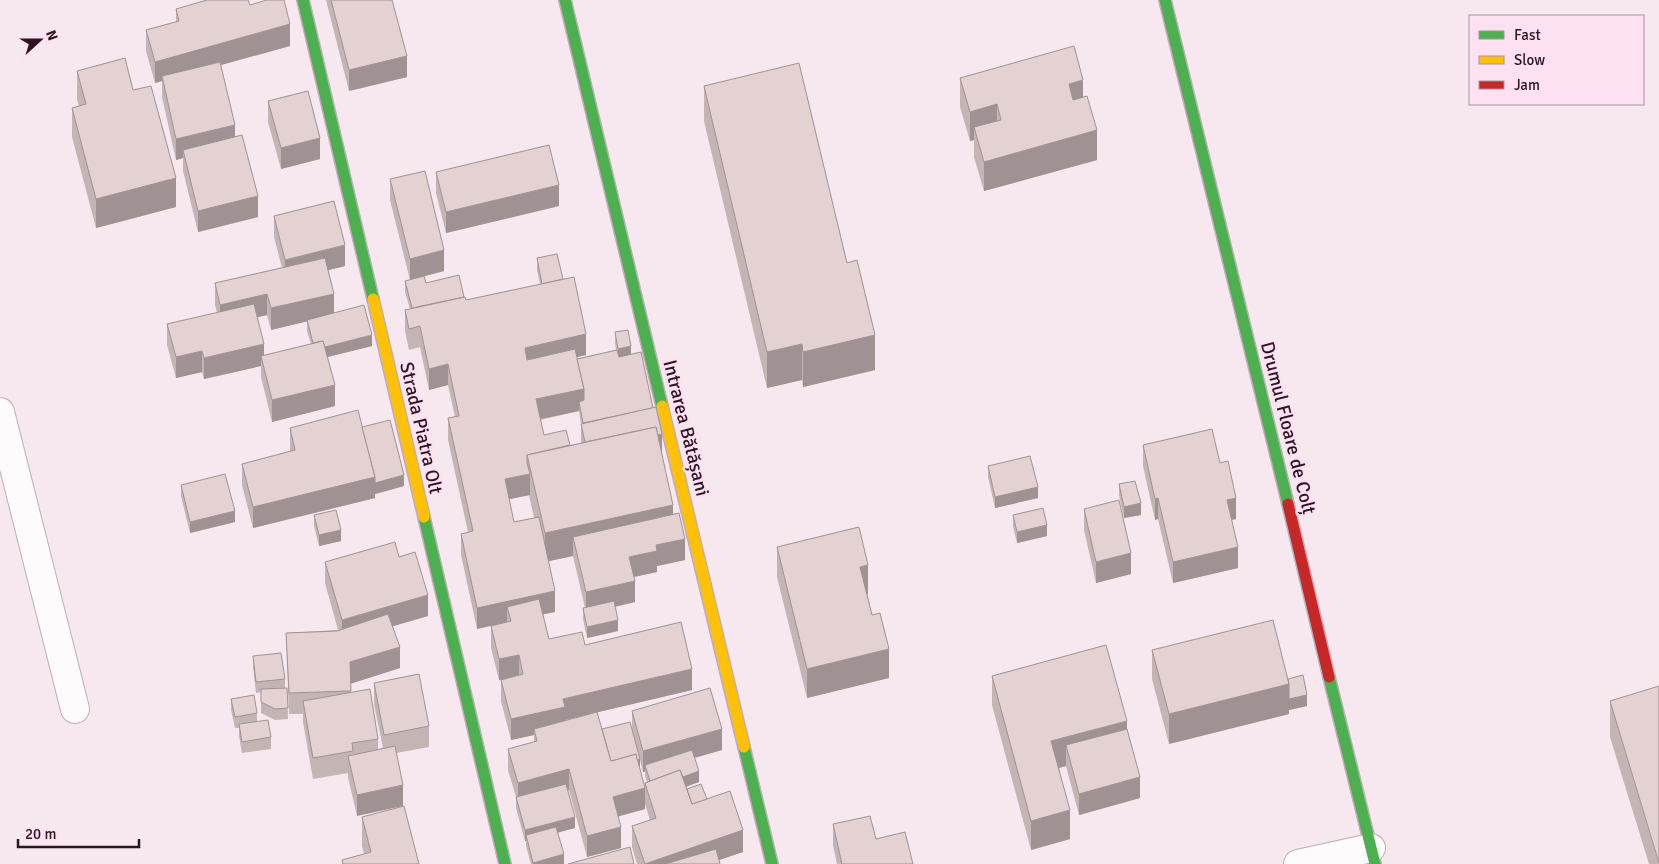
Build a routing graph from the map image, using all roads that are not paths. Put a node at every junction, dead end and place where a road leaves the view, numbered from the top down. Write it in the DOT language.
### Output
graph roads {
  1 [pos="303,0"];
  2 [pos="565,0"];
  3 [pos="1165,0"];
  4 [pos="0,412"];
  5 [pos="75,709"];
  6 [pos="1373,856"];
  7 [pos="506,864"];
  8 [pos="772,864"];
  9 [pos="1298,864"];
  1 -- 7 [label="street, Strada Piatra Olt"];
  2 -- 8 [label="street, Intrarea Bătășani"];
  3 -- 6 [label="street, Drumul Floare de Colț"];
  4 -- 5 [label="street"];
  6 -- 9 [label="street"];
}
